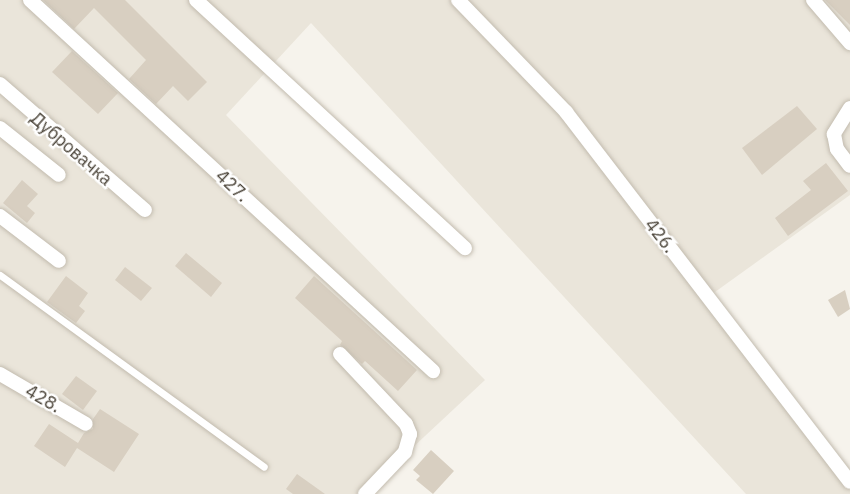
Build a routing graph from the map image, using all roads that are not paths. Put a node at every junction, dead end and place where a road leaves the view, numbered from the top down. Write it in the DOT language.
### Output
graph roads {
  1 [pos="30,0"];
  2 [pos="195,0"];
  3 [pos="458,0"];
  4 [pos="813,0"];
  5 [pos="850,43"];
  6 [pos="0,84"];
  7 [pos="850,108"];
  8 [pos="0,128"];
  9 [pos="850,166"];
  10 [pos="59,175"];
  11 [pos="145,210"];
  12 [pos="0,216"];
  13 [pos="465,248"];
  14 [pos="59,261"];
  15 [pos="0,275"];
  16 [pos="340,354"];
  17 [pos="433,371"];
  18 [pos="0,374"];
  19 [pos="86,424"];
  20 [pos="264,467"];
  21 [pos="850,482"];
  22 [pos="366,494"];
  1 -- 17 [label="street, 427."];
  2 -- 13 [label="street"];
  3 -- 21 [label="street, 426."];
  4 -- 5 [label="street"];
  6 -- 11 [label="street, Дубровачка"];
  7 -- 9 [label="street"];
  8 -- 10 [label="street, Дубровачка"];
  12 -- 14 [label="street"];
  15 -- 20 [label="lane"];
  16 -- 22 [label="street"];
  18 -- 19 [label="street, 428."];
}
